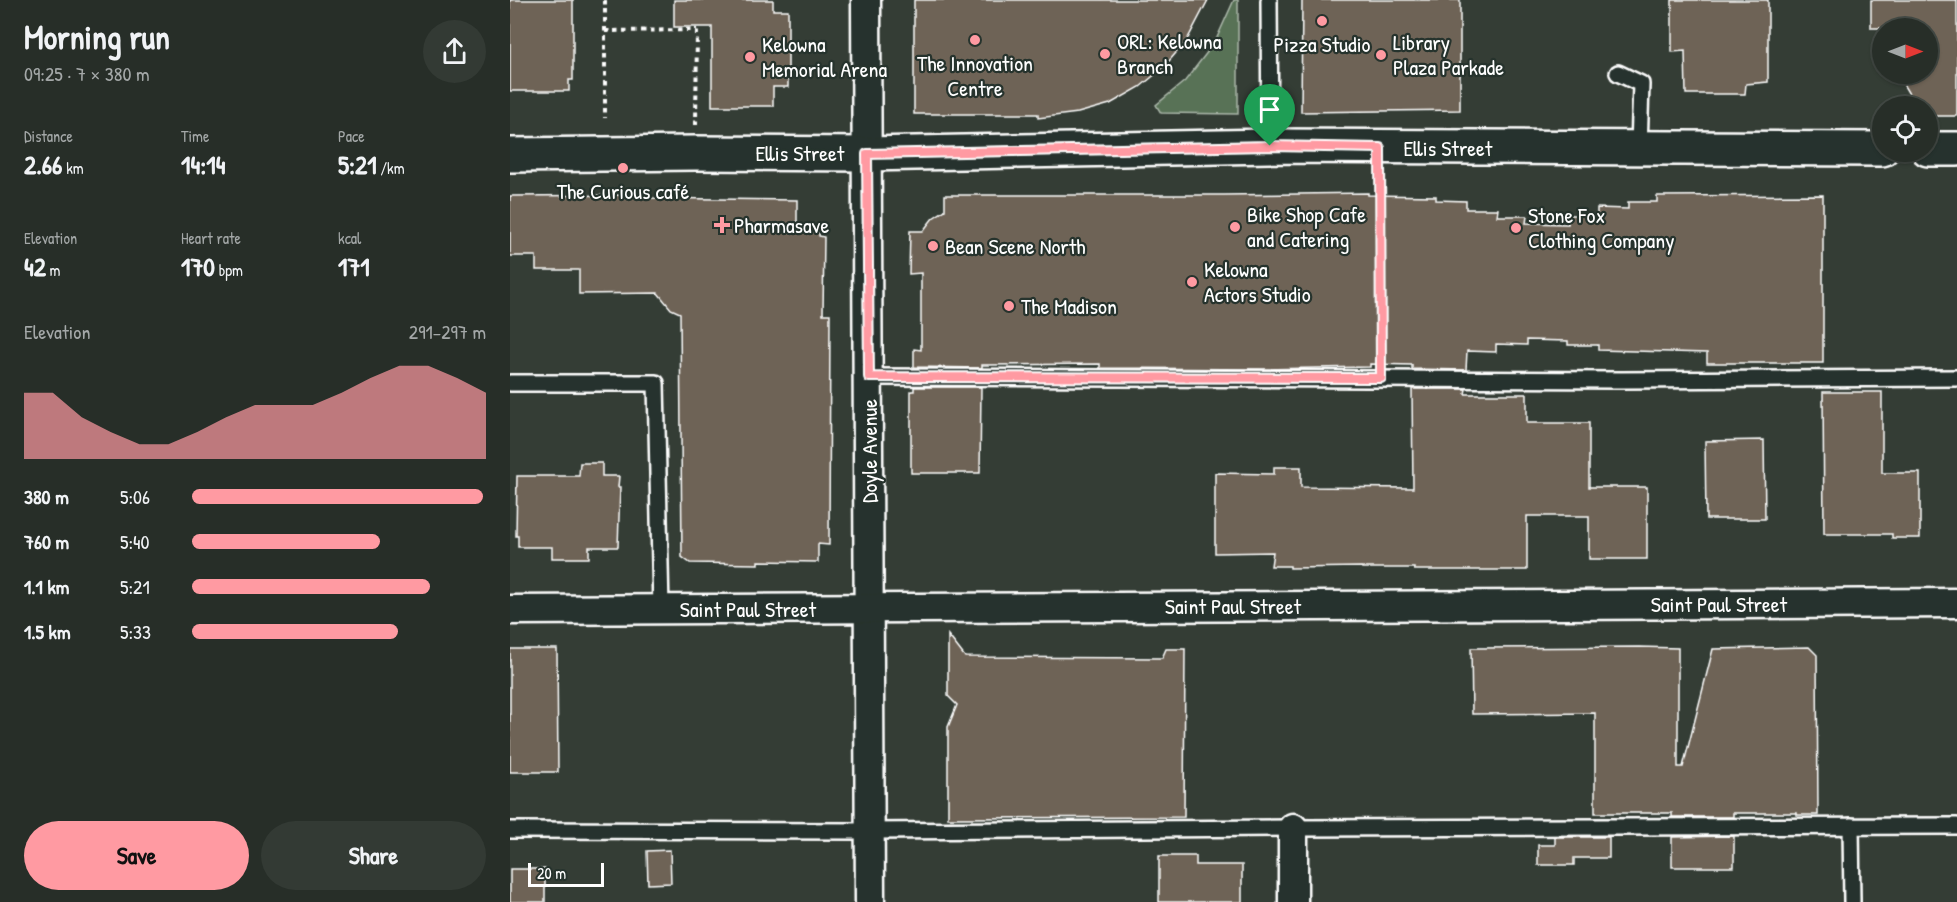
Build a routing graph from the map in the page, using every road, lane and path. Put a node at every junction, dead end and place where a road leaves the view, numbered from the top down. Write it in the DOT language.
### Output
graph roads {
  1 [pos="605,0"];
  2 [pos="866,0"];
  3 [pos="1269,0"];
  4 [pos="605,31"];
  5 [pos="1618,73"];
  6 [pos="605,118"];
  7 [pos="1270,146"];
  8 [pos="1380,148"];
  9 [pos="1640,148"];
  10 [pos="1872,149"];
  11 [pos="1938,149"];
  12 [pos="1957,149"];
  13 [pos="696,153"];
  14 [pos="510,154"];
  15 [pos="867,154"];
  16 [pos="869,377"];
  17 [pos="1381,378"];
  18 [pos="1957,378"];
  19 [pos="510,383"];
  20 [pos="1957,603"];
  21 [pos="870,608"];
  22 [pos="661,609"];
  23 [pos="510,610"];
  24 [pos="1851,826"];
  25 [pos="1957,826"];
  26 [pos="1293,828"];
  27 [pos="510,830"];
  28 [pos="870,831"];
  29 [pos="870,902"];
  30 [pos="1293,902"];
  31 [pos="1852,902"];
  1 -- 4 [label="path"];
  2 -- 15 [label="street, Doyle Avenue"];
  3 -- 7 [label="lane"];
  4 -- 6 [label="path"];
  4 -- 13 [label="path"];
  5 -- 9 [label="lane"];
  7 -- 8 [label="street, Ellis Street"];
  7 -- 15 [label="street, Ellis Street"];
  8 -- 9 [label="street, Ellis Street"];
  8 -- 17 [label="path"];
  9 -- 10 [label="street, Ellis Street"];
  11 -- 12 [label="street"];
  13 -- 14 [label="street, Ellis Street"];
  13 -- 15 [label="street, Ellis Street"];
  15 -- 16 [label="street, Doyle Avenue"];
  16 -- 17 [label="lane"];
  16 -- 21 [label="street, Doyle Avenue"];
  17 -- 18 [label="lane"];
  19 -- 22 [label="lane"];
  20 -- 21 [label="street, Saint Paul Street"];
  21 -- 22 [label="street, Saint Paul Street"];
  21 -- 28 [label="street, Doyle Avenue"];
  22 -- 23 [label="street, Saint Paul Street"];
  24 -- 25 [label="lane"];
  24 -- 26 [label="lane"];
  24 -- 31 [label="lane"];
  26 -- 28 [label="lane"];
  26 -- 30 [label="street"];
  27 -- 28 [label="lane"];
  28 -- 29 [label="street, Doyle Avenue"];
}
